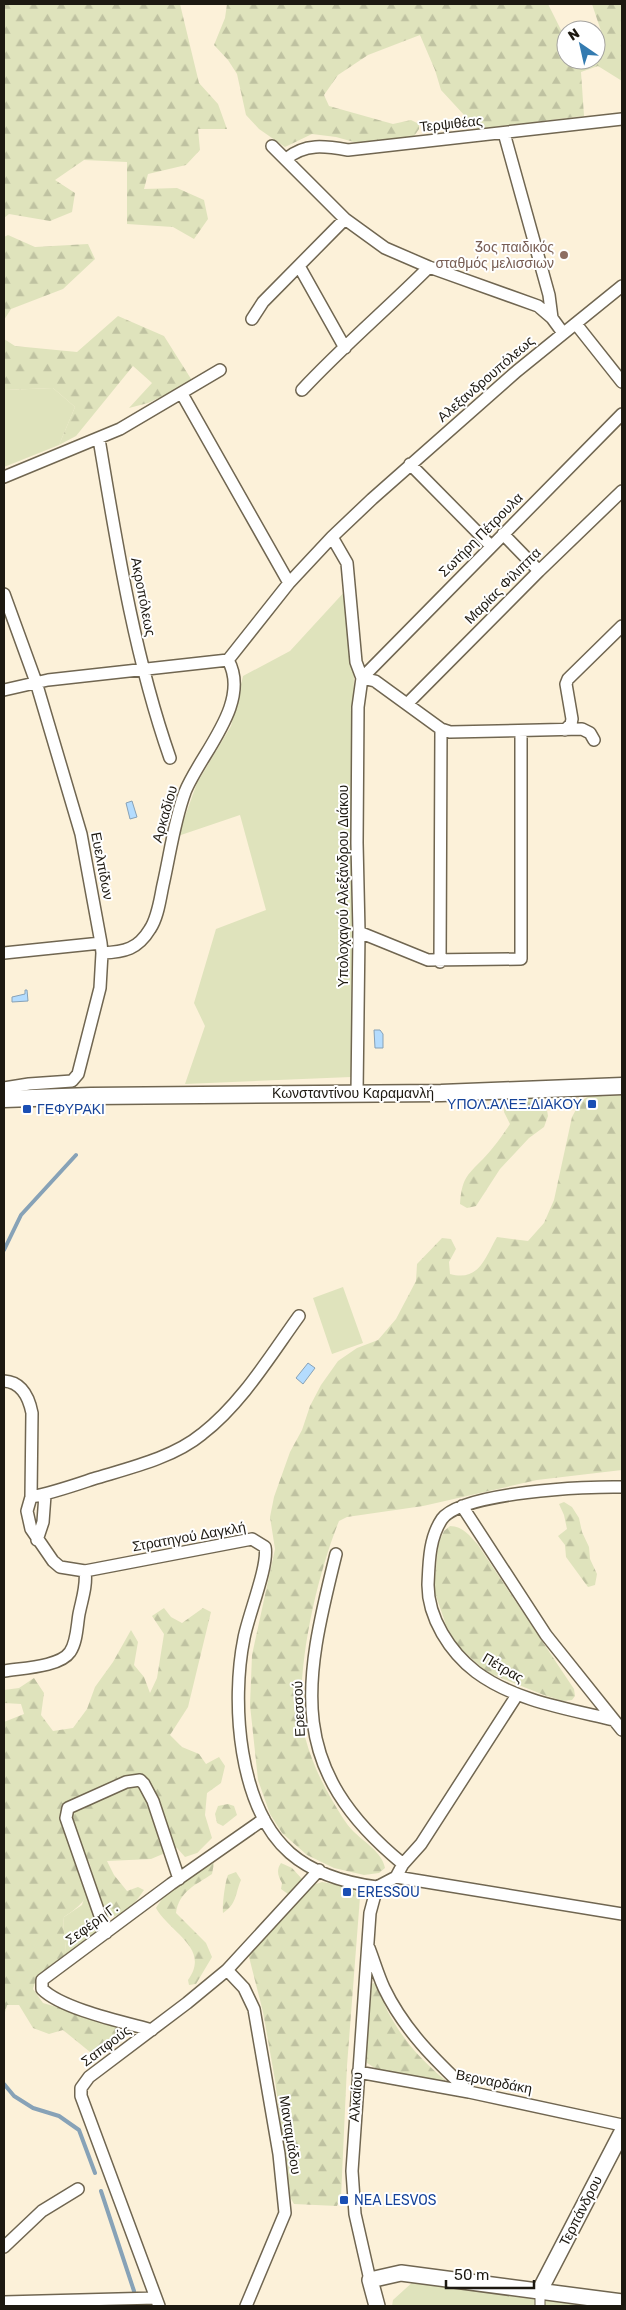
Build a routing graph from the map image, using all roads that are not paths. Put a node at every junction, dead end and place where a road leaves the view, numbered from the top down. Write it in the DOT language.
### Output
graph roads {
  1 [pos="622,119"];
  2 [pos="504,133"];
  3 [pos="272,146"];
  4 [pos="286,159"];
  5 [pos="344,219"];
  6 [pos="299,266"];
  7 [pos="429,267"];
  8 [pos="622,286"];
  9 [pos="552,318"];
  10 [pos="252,319"];
  11 [pos="576,324"];
  12 [pos="563,333"];
  13 [pos="344,348"];
  14 [pos="220,370"];
  15 [pos="622,382"];
  16 [pos="302,390"];
  17 [pos="182,394"];
  18 [pos="622,414"];
  19 [pos="99,439"];
  20 [pos="410,464"];
  21 [pos="4,477"];
  22 [pos="622,491"];
  23 [pos="503,534"];
  24 [pos="332,537"];
  25 [pos="491,546"];
  26 [pos="538,571"];
  27 [pos="289,582"];
  28 [pos="4,594"];
  29 [pos="622,626"];
  30 [pos="228,660"];
  31 [pos="142,668"];
  32 [pos="362,678"];
  33 [pos="36,682"];
  34 [pos="4,690"];
  35 [pos="407,704"];
  36 [pos="441,729"];
  37 [pos="565,730"];
  38 [pos="521,731"];
  39 [pos="594,740"];
  40 [pos="170,758"];
  41 [pos="359,932"];
  42 [pos="102,948"];
  43 [pos="4,953"];
  44 [pos="440,962"];
  45 [pos="622,1086"];
  46 [pos="4,1088"];
  47 [pos="357,1093"];
  48 [pos="4,1099"];
  49 [pos="299,1316"];
  50 [pos="4,1381"];
  51 [pos="622,1487"];
  52 [pos="45,1495"];
  53 [pos="31,1497"];
  54 [pos="462,1506"];
  55 [pos="38,1540"];
  56 [pos="336,1554"];
  57 [pos="85,1571"];
  58 [pos="4,1671"];
  59 [pos="517,1695"];
  60 [pos="614,1720"];
  61 [pos="622,1730"];
  62 [pos="264,1818"];
  63 [pos="403,1864"];
  64 [pos="319,1870"];
  65 [pos="396,1877"];
  66 [pos="179,1878"];
  67 [pos="377,1887"];
  68 [pos="622,1914"];
  69 [pos="106,1933"];
  70 [pos="368,1944"];
  71 [pos="227,1970"];
  72 [pos="152,2030"];
  73 [pos="358,2072"];
  74 [pos="469,2092"];
  75 [pos="622,2125"];
  76 [pos="622,2132"];
  77 [pos="78,2189"];
  78 [pos="4,2246"];
  79 [pos="370,2280"];
  80 [pos="540,2290"];
  81 [pos="4,2302"];
  82 [pos="157,2302"];
  83 [pos="622,2302"];
  84 [pos="38,2304"];
  85 [pos="246,2306"];
  86 [pos="377,2306"];
  87 [pos="540,2306"];
  1 -- 2 [label="street, Τερψιθέας"];
  2 -- 4 [label="street, Τερψιθέας"];
  2 -- 9 [label="street"];
  3 -- 4 [label="street"];
  4 -- 5 [label="street"];
  5 -- 6 [label="street"];
  5 -- 7 [label="street"];
  6 -- 10 [label="street"];
  6 -- 13 [label="street"];
  7 -- 9 [label="street"];
  7 -- 13 [label="street"];
  8 -- 11 [label="street, Αλεξανδρουπόλεως"];
  9 -- 12 [label="street"];
  11 -- 12 [label="street, Αλεξανδρουπόλεως"];
  11 -- 15 [label="street"];
  12 -- 20 [label="street, Αλεξανδρουπόλεως"];
  13 -- 16 [label="street"];
  14 -- 17 [label="street"];
  17 -- 19 [label="street"];
  17 -- 27 [label="street"];
  18 -- 23 [label="street, Σωτήρη Πέτρουλα"];
  19 -- 21 [label="street"];
  19 -- 31 [label="street, Ακροπόλεως"];
  20 -- 24 [label="street, Αλεξανδρουπόλεως"];
  20 -- 25 [label="street"];
  22 -- 26 [label="street, Μαρίας Φίλιππα"];
  23 -- 25 [label="street, Σωτήρη Πέτρουλα"];
  23 -- 26 [label="street"];
  24 -- 27 [label="street, Αλεξανδρουπόλεως"];
  24 -- 32 [label="street"];
  25 -- 32 [label="street, Σωτήρη Πέτρουλα"];
  26 -- 35 [label="street, Μαρίας Φίλιππα"];
  27 -- 30 [label="street, Αλεξανδρουπόλεως"];
  28 -- 33 [label="street, Ευελπίδων"];
  29 -- 37 [label="street"];
  30 -- 31 [label="street"];
  30 -- 42 [label="street, Αρκαδίου"];
  31 -- 33 [label="street"];
  31 -- 40 [label="street, Ακροπόλεως"];
  32 -- 35 [label="street"];
  32 -- 41 [label="street, Υπολοχαγού Αλεξάνδρου Διάκου"];
  33 -- 34 [label="street"];
  33 -- 42 [label="street, Ευελπίδων"];
  35 -- 36 [label="street"];
  36 -- 38 [label="street"];
  36 -- 44 [label="street"];
  37 -- 38 [label="street"];
  37 -- 39 [label="street"];
  38 -- 44 [label="street"];
  41 -- 44 [label="street"];
  41 -- 47 [label="street, Υπολοχαγού Αλεξάνδρου Διάκου"];
  42 -- 43 [label="street, Αρκαδίου"];
  42 -- 46 [label="street, Ευελπίδων"];
  45 -- 47 [label="main road, Κωνσταντίνου Καραμανλή"];
  47 -- 48 [label="main road, Κωνσταντίνου Καραμανλή"];
  49 -- 52 [label="street"];
  50 -- 53 [label="street"];
  51 -- 54 [label="street"];
  52 -- 53 [label="street"];
  52 -- 55 [label="street"];
  53 -- 55 [label="street"];
  54 -- 59 [label="street, Πέτρας"];
  54 -- 60 [label="street"];
  55 -- 57 [label="street, Στρατηγού Δαγκλή"];
  56 -- 63 [label="street, Ερεσσού"];
  57 -- 58 [label="street"];
  57 -- 62 [label="street, Στρατηγού Δαγκλή"];
  59 -- 60 [label="street, Πέτρας"];
  59 -- 63 [label="street"];
  60 -- 61 [label="street"];
  62 -- 64 [label="street, Στρατηγού Δαγκλή"];
  62 -- 66 [label="street, Σεφέρη Γ."];
  63 -- 65 [label="street"];
  64 -- 67 [label="street, Στρατηγού Δαγκλή"];
  64 -- 71 [label="street, Σαπφούς"];
  65 -- 67 [label="street"];
  65 -- 68 [label="street"];
  66 -- 69 [label="street, Σεφέρη Γ."];
  66 -- 69 [label="street"];
  67 -- 70 [label="street, Αλκαίου"];
  69 -- 72 [label="street, Σεφέρη Γ."];
  70 -- 73 [label="street, Αλκαίου"];
  70 -- 74 [label="street"];
  71 -- 72 [label="street, Σαπφούς"];
  71 -- 85 [label="street, Μανταμάδου"];
  72 -- 82 [label="street, Σαπφούς"];
  73 -- 74 [label="street, Βερναρδάκη"];
  73 -- 79 [label="street, Αλκαίου"];
  74 -- 75 [label="street, Βερναρδάκη"];
  76 -- 80 [label="street, Τερπάνδρου"];
  77 -- 78 [label="street"];
  79 -- 80 [label="street"];
  79 -- 86 [label="street, Αλκαίου"];
  80 -- 83 [label="street"];
  80 -- 87 [label="street"];
  81 -- 84 [label="street"];
  82 -- 84 [label="street"];
}
